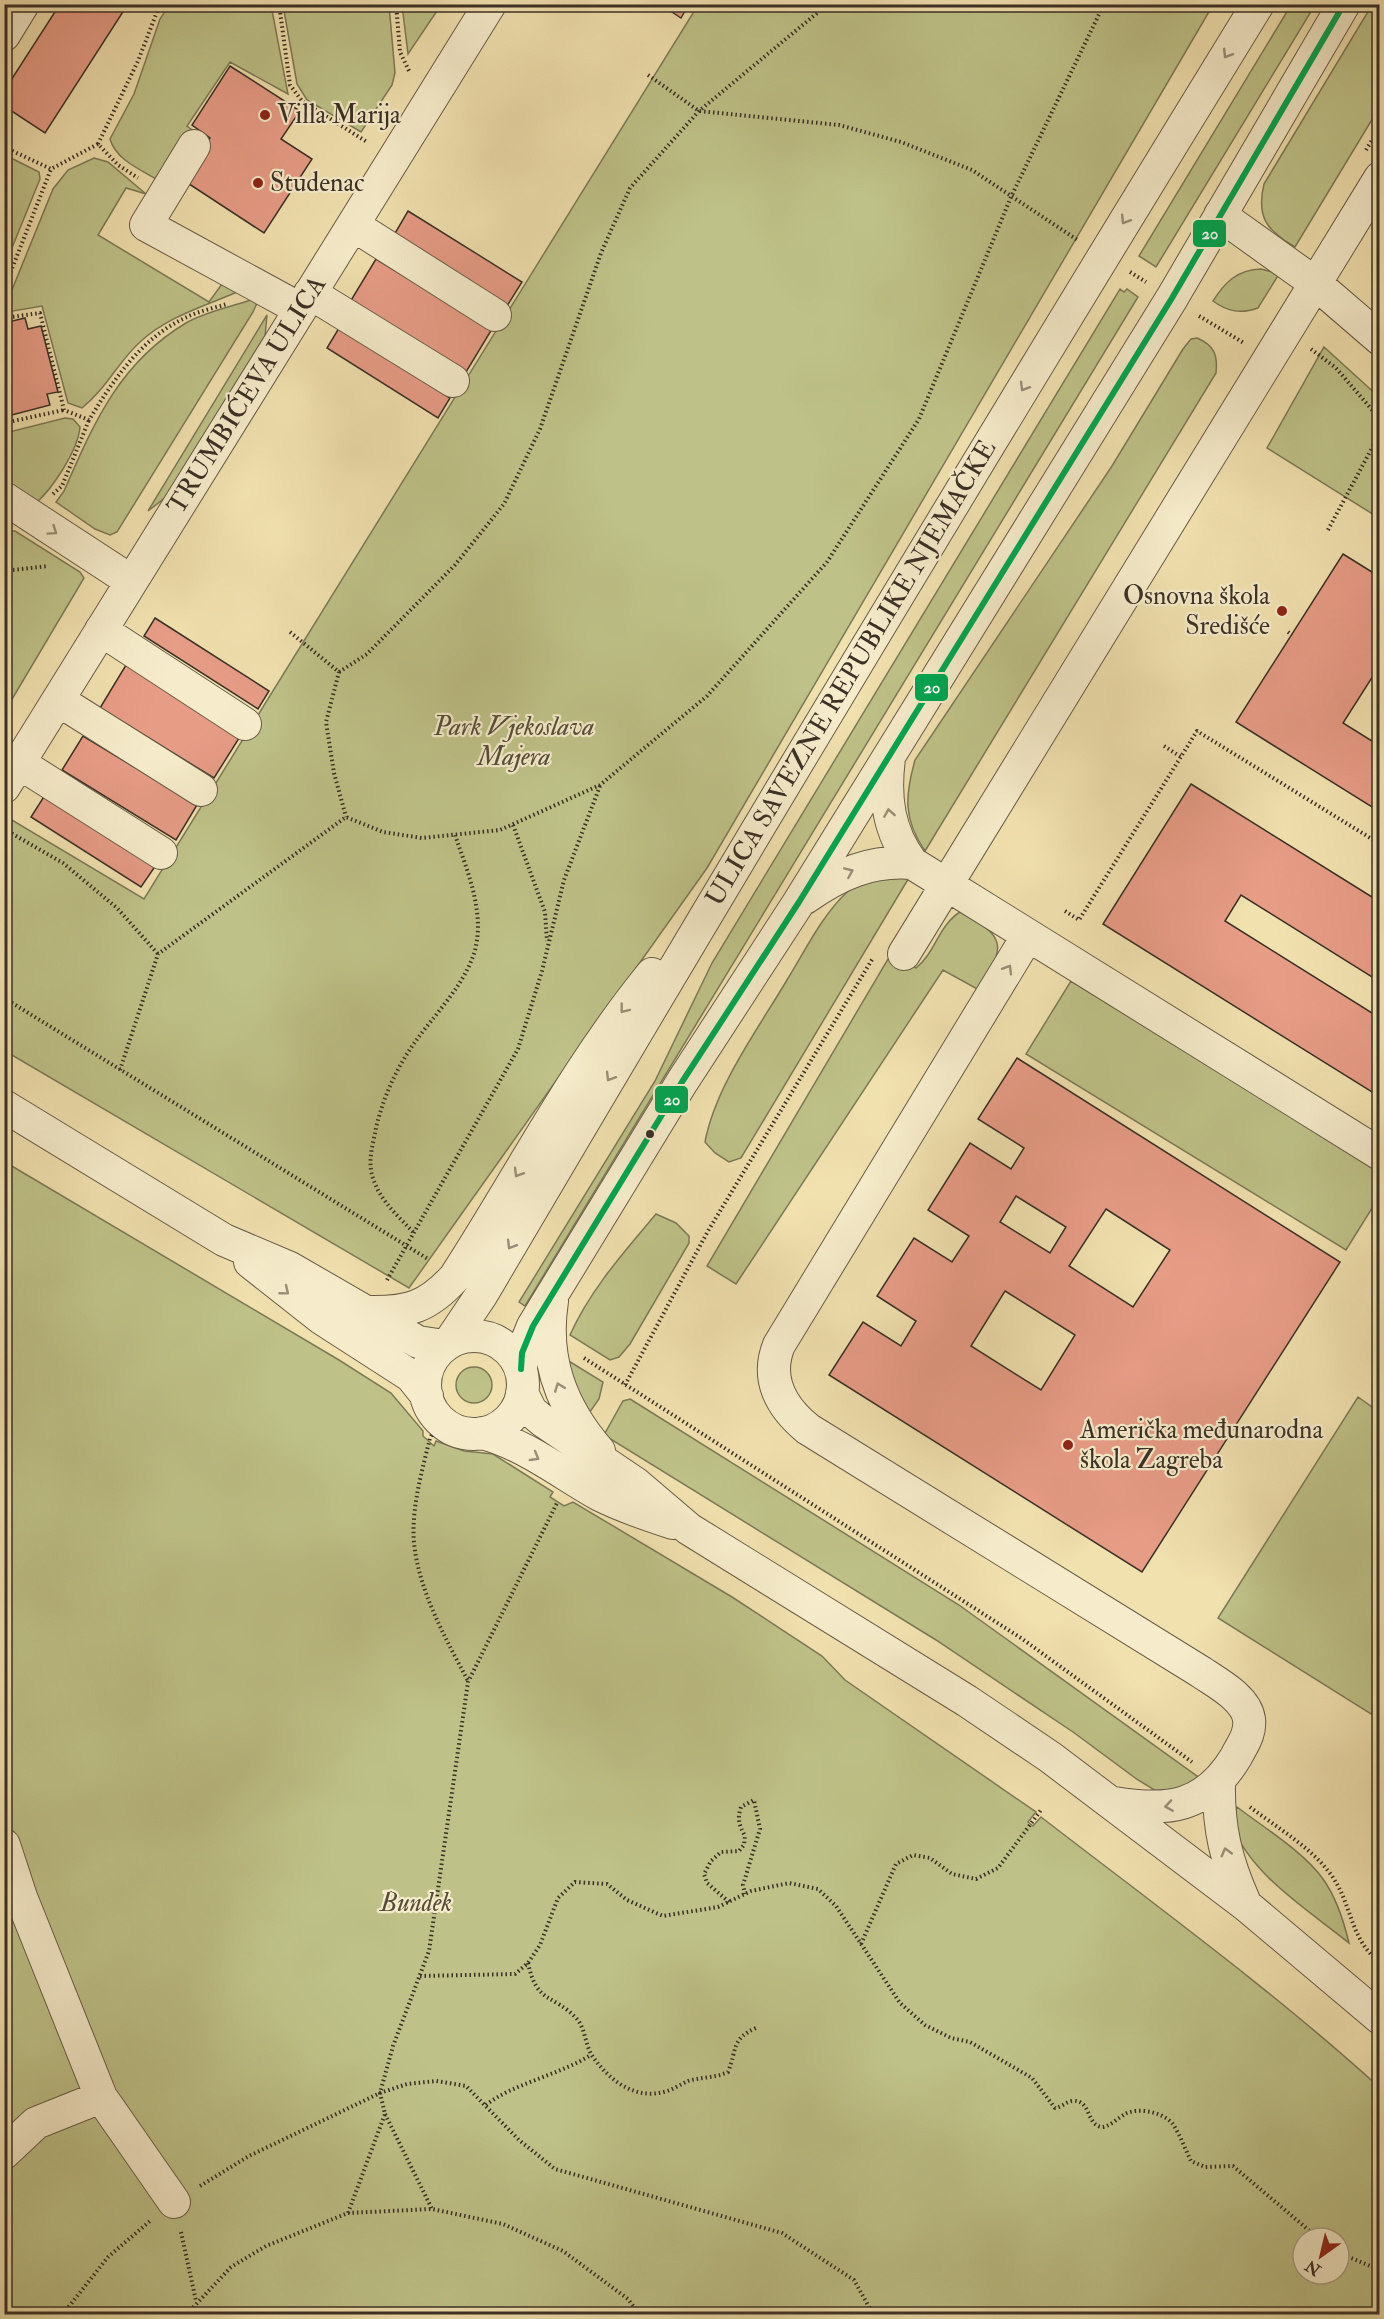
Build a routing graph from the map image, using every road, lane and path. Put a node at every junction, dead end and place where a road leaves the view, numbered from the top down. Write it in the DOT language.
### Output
graph roads {
  1 [pos="23,4"];
  2 [pos="160,4"];
  3 [pos="279,4"];
  4 [pos="396,4"];
  5 [pos="490,4"];
  6 [pos="828,4"];
  7 [pos="1104,4"];
  8 [pos="1258,4"];
  9 [pos="1344,4"];
  10 [pos="4,35"];
  11 [pos="410,73"];
  12 [pos="648,75"];
  13 [pos="699,111"];
  14 [pos="368,142"];
  15 [pos="98,144"];
  16 [pos="194,146"];
  17 [pos="4,147"];
  18 [pos="51,169"];
  19 [pos="1380,178"];
  20 [pos="164,195"];
  21 [pos="1011,197"];
  22 [pos="1221,215"];
  23 [pos="353,225"];
  24 [pos="1087,246"];
  25 [pos="1128,271"];
  26 [pos="1315,283"];
  27 [pos="1150,284"];
  28 [pos="4,289"];
  29 [pos="305,301"];
  30 [pos="230,303"];
  31 [pos="495,315"];
  32 [pos="1199,316"];
  33 [pos="4,318"];
  34 [pos="1380,339"];
  35 [pos="1247,345"];
  36 [pos="1309,347"];
  37 [pos="453,381"];
  38 [pos="64,410"];
  39 [pos="1380,419"];
  40 [pos="89,420"];
  41 [pos="4,423"];
  42 [pos="1380,433"];
  43 [pos="4,498"];
  44 [pos="46,501"];
  45 [pos="1328,530"];
  46 [pos="131,581"];
  47 [pos="101,630"];
  48 [pos="290,632"];
  49 [pos="339,672"];
  50 [pos="58,700"];
  51 [pos="245,724"];
  52 [pos="1164,746"];
  53 [pos="889,756"];
  54 [pos="1181,757"];
  55 [pos="12,775"];
  56 [pos="600,785"];
  57 [pos="201,790"];
  58 [pos="346,817"];
  59 [pos="513,825"];
  60 [pos="4,829"];
  61 [pos="454,835"];
  62 [pos="1380,844"];
  63 [pos="161,853"];
  64 [pos="912,863"];
  65 [pos="946,885"];
  66 [pos="714,900"];
  67 [pos="799,902"];
  68 [pos="1065,911"];
  69 [pos="1027,937"];
  70 [pos="548,946"];
  71 [pos="158,954"];
  72 [pos="904,954"];
  73 [pos="4,998"];
  74 [pos="120,1070"];
  75 [pos="4,1106"];
  76 [pos="1380,1154"];
  77 [pos="413,1232"];
  78 [pos="224,1240"];
  79 [pos="406,1244"];
  80 [pos="433,1263"];
  81 [pos="554,1293"];
  82 [pos="375,1299"];
  83 [pos="446,1345"];
  84 [pos="582,1357"];
  85 [pos="522,1381"];
  86 [pos="427,1396"];
  87 [pos="434,1431"];
  88 [pos="482,1433"];
  89 [pos="615,1470"];
  90 [pos="557,1502"];
  91 [pos="689,1529"];
  92 [pos="468,1682"];
  93 [pos="1220,1782"];
  94 [pos="1114,1803"];
  95 [pos="1041,1810"];
  96 [pos="4,1845"];
  97 [pos="745,1894"];
  98 [pos="729,1902"];
  99 [pos="1247,1906"];
  100 [pos="861,1944"];
  101 [pos="528,1963"];
  102 [pos="1380,1963"];
  103 [pos="420,1976"];
  104 [pos="1380,2018"];
  105 [pos="756,2028"];
  106 [pos="591,2055"];
  107 [pos="380,2093"];
  108 [pos="101,2097"];
  109 [pos="486,2105"];
  110 [pos="385,2114"];
  111 [pos="4,2153"];
  112 [pos="174,2202"];
  113 [pos="432,2209"];
  114 [pos="348,2213"];
  115 [pos="1304,2226"];
  116 [pos="1351,2258"];
  117 [pos="1380,2270"];
  118 [pos="197,2302"];
  119 [pos="63,2314"];
  120 [pos="187,2314"];
  121 [pos="639,2314"];
  122 [pos="873,2314"];
  1 -- 10 [label="street"];
  2 -- 15 [label="path"];
  3 -- 14 [label="path"];
  4 -- 11 [label="path"];
  5 -- 23 [label="street, TRUMBIĆEVA ULICA"];
  6 -- 13 [label="path"];
  7 -- 21 [label="path"];
  8 -- 66 [label="street, ULICA SAVEZNE REPUBLIKE NJEMAČKE, one-way"];
  9 -- 22 [label="street"];
  12 -- 13 [label="path"];
  13 -- 21 [label="path"];
  13 -- 49 [label="path"];
  15 -- 18 [label="path"];
  15 -- 20 [label="path"];
  16 -- 20 [label="street"];
  17 -- 18 [label="path"];
  18 -- 28 [label="path"];
  19 -- 26 [label="street"];
  20 -- 29 [label="street"];
  21 -- 24 [label="path"];
  21 -- 56 [label="path"];
  22 -- 26 [label="street"];
  22 -- 53 [label="street"];
  23 -- 29 [label="street, TRUMBIĆEVA ULICA"];
  23 -- 31 [label="street"];
  25 -- 27 [label="path"];
  26 -- 34 [label="street"];
  26 -- 65 [label="street"];
  29 -- 37 [label="street"];
  29 -- 46 [label="street, TRUMBIĆEVA ULICA"];
  30 -- 40 [label="path"];
  32 -- 35 [label="path"];
  33 -- 38 [label="path"];
  36 -- 39 [label="path"];
  38 -- 40 [label="path"];
  38 -- 41 [label="path"];
  40 -- 44 [label="path"];
  42 -- 45 [label="path"];
  43 -- 46 [label="street, one-way"];
  46 -- 47 [label="street, TRUMBIĆEVA ULICA"];
  47 -- 50 [label="street, TRUMBIĆEVA ULICA"];
  47 -- 51 [label="street"];
  48 -- 49 [label="path"];
  49 -- 58 [label="path"];
  50 -- 55 [label="street, TRUMBIĆEVA ULICA"];
  50 -- 57 [label="street"];
  52 -- 54 [label="path"];
  64 -- 53 [label="street, one-way"];
  53 -- 67 [label="street"];
  54 -- 62 [label="path"];
  54 -- 68 [label="path"];
  55 -- 63 [label="street"];
  56 -- 59 [label="path"];
  56 -- 70 [label="path"];
  58 -- 61 [label="path"];
  58 -- 71 [label="path"];
  59 -- 61 [label="path"];
  59 -- 70 [label="path"];
  60 -- 71 [label="path"];
  61 -- 77 [label="path"];
  64 -- 65 [label="street"];
  67 -- 64 [label="street, one-way"];
  65 -- 69 [label="street"];
  65 -- 72 [label="street"];
  66 -- 82 [label="street, one-way"];
  66 -- 83 [label="street, ULICA SAVEZNE REPUBLIKE NJEMAČKE, one-way"];
  67 -- 81 [label="street"];
  69 -- 76 [label="street"];
  93 -- 69 [label="street, one-way"];
  70 -- 77 [label="path"];
  71 -- 74 [label="path"];
  73 -- 74 [label="path"];
  74 -- 79 [label="path"];
  75 -- 78 [label="street"];
  77 -- 79 [label="path"];
  78 -- 82 [label="street"];
  78 -- 86 [label="street, one-way"];
  79 -- 80 [label="path"];
  79 -- 82 [label="path"];
  81 -- 85 [label="street"];
  89 -- 81 [label="street, one-way"];
  82 -- 83 [label="street"];
  83 -- 85 [label="street"];
  83 -- 86 [label="street"];
  84 -- 93 [label="path"];
  85 -- 88 [label="street"];
  85 -- 89 [label="street"];
  86 -- 88 [label="street"];
  87 -- 92 [label="path"];
  88 -- 91 [label="street, one-way"];
  89 -- 91 [label="street"];
  90 -- 92 [label="path"];
  91 -- 94 [label="street"];
  92 -- 103 [label="path"];
  93 -- 94 [label="street, one-way"];
  99 -- 93 [label="street, one-way"];
  93 -- 102 [label="path"];
  94 -- 99 [label="street"];
  95 -- 100 [label="path"];
  96 -- 108 [label="street"];
  97 -- 98 [label="path"];
  97 -- 98 [label="path"];
  97 -- 100 [label="path"];
  98 -- 101 [label="path"];
  99 -- 104 [label="street"];
  100 -- 115 [label="path"];
  101 -- 103 [label="path"];
  101 -- 106 [label="path"];
  103 -- 107 [label="path"];
  105 -- 106 [label="path"];
  106 -- 109 [label="path"];
  107 -- 109 [label="path"];
  107 -- 110 [label="path"];
  107 -- 112 [label="path"];
  108 -- 111 [label="street"];
  108 -- 112 [label="street"];
  109 -- 122 [label="path"];
  110 -- 113 [label="path"];
  110 -- 114 [label="path"];
  112 -- 118 [label="path"];
  112 -- 119 [label="path"];
  113 -- 114 [label="path"];
  113 -- 121 [label="path"];
  114 -- 118 [label="path"];
  116 -- 117 [label="path"];
  118 -- 120 [label="path"];
}
